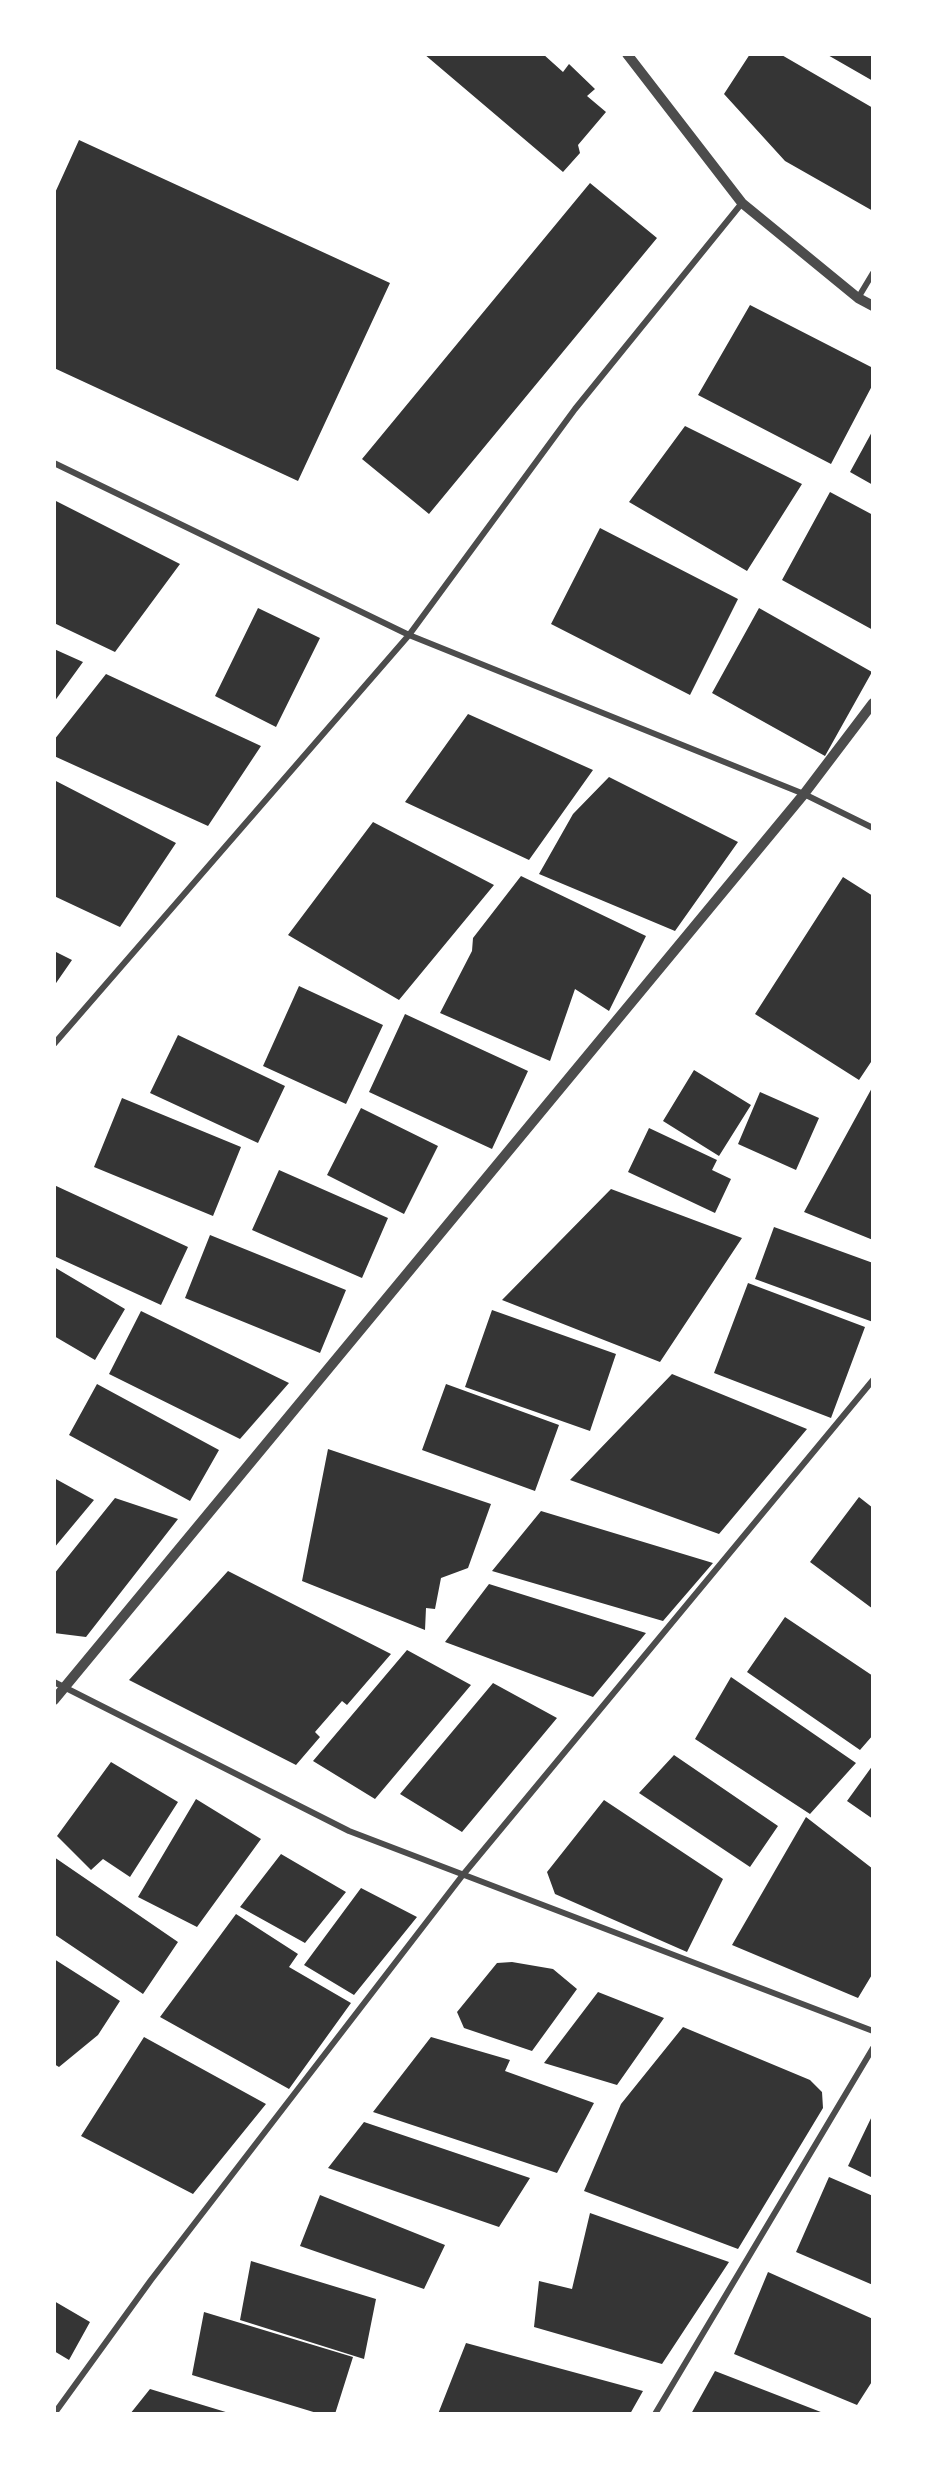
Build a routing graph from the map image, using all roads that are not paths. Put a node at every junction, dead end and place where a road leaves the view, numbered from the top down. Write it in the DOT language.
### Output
graph roads {
  1 [pos="627,54"];
  2 [pos="742,203"];
  3 [pos="873,273"];
  4 [pos="858,298"];
  5 [pos="873,306"];
  6 [pos="54,463"];
  7 [pos="409,635"];
  8 [pos="873,703"];
  9 [pos="804,794"];
  10 [pos="873,828"];
  11 [pos="54,1044"];
  12 [pos="873,1380"];
  13 [pos="59,1684"];
  14 [pos="54,1700"];
  15 [pos="462,1876"];
  16 [pos="873,2031"];
  17 [pos="873,2048"];
  18 [pos="54,2414"];
  19 [pos="655,2414"];
  1 -- 2 [label="street"];
  2 -- 4 [label="street"];
  2 -- 7 [label="street"];
  3 -- 4 [label="street"];
  4 -- 5 [label="street"];
  6 -- 7 [label="street"];
  7 -- 9 [label="street"];
  7 -- 11 [label="street"];
  8 -- 9 [label="street"];
  9 -- 10 [label="street"];
  9 -- 13 [label="street"];
  12 -- 15 [label="street"];
  13 -- 14 [label="street"];
  13 -- 15 [label="street"];
  15 -- 16 [label="street"];
  15 -- 18 [label="street"];
  17 -- 19 [label="street"];
}
